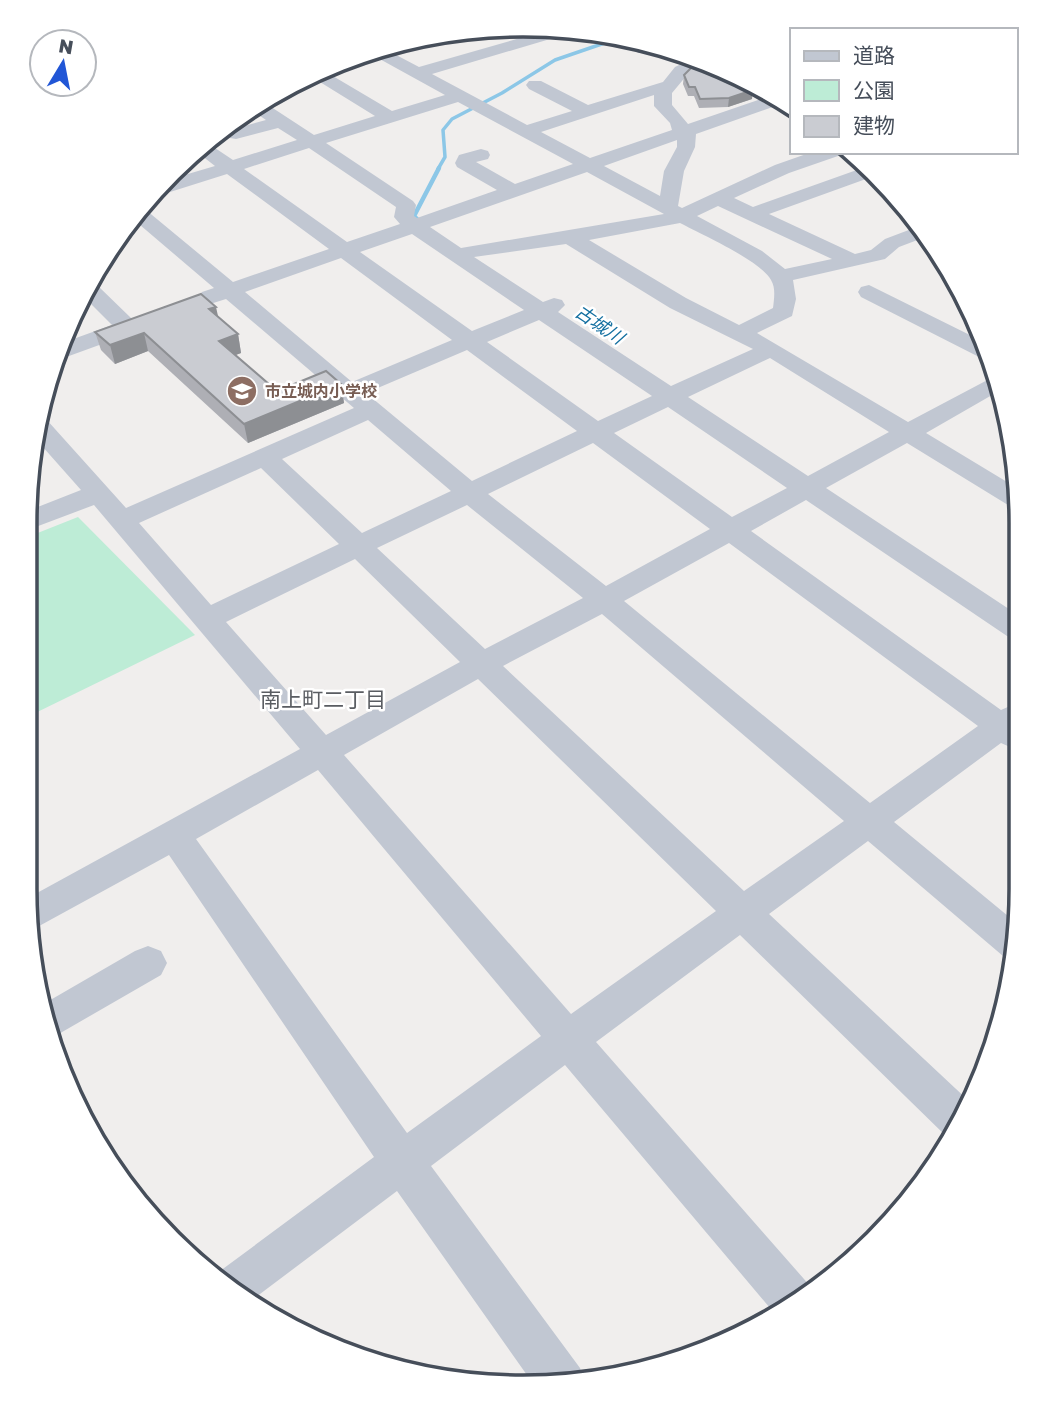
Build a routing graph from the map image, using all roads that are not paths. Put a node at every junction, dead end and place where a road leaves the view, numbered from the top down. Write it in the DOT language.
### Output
graph roads {
  1 [pos="539,37"];
  2 [pos="386,56"];
  3 [pos="689,67"];
  4 [pos="418,74"];
  5 [pos="326,79"];
  6 [pos="535,85"];
  7 [pos="666,86"];
  8 [pos="458,96"];
  9 [pos="766,102"];
  10 [pos="266,111"];
  11 [pos="586,111"];
  12 [pos="391,118"];
  13 [pos="281,121"];
  14 [pos="684,131"];
  15 [pos="524,132"];
  16 [pos="236,134"];
  17 [pos="312,141"];
  18 [pos="209,151"];
  19 [pos="827,154"];
  20 [pos="481,155"];
  21 [pos="584,164"];
  22 [pos="230,167"];
  23 [pos="855,167"];
  24 [pos="862,175"];
  25 [pos="177,181"];
  26 [pos="512,191"];
  27 [pos="717,198"];
  28 [pos="674,212"];
  29 [pos="752,214"];
  30 [pos="144,218"];
  31 [pos="422,223"];
  32 [pos="914,234"];
  33 [pos="570,237"];
  34 [pos="345,250"];
  35 [pos="470,251"];
  36 [pos="852,260"];
  37 [pos="782,276"];
  38 [pos="227,291"];
  39 [pos="869,292"];
  40 [pos="94,295"];
  41 [pos="190,304"];
  42 [pos="548,308"];
  43 [pos="152,318"];
  44 [pos="127,327"];
  45 [pos="740,332"];
  46 [pos="471,341"];
  47 [pos="975,346"];
  48 [pos="70,348"];
  49 [pos="771,349"];
  50 [pos="987,388"];
  51 [pos="348,392"];
  52 [pos="679,393"];
  53 [pos="370,410"];
  54 [pos="597,432"];
  55 [pos="45,433"];
  56 [pos="907,433"];
  57 [pos="266,458"];
  58 [pos="813,484"];
  59 [pos="468,492"];
  60 [pos="97,494"];
  61 [pos="1008,494"];
  62 [pos="37,518"];
  63 [pos="122,520"];
  64 [pos="729,530"];
  65 [pos="357,546"];
  66 [pos="604,600"];
  67 [pos="1009,605"];
  68 [pos="207,619"];
  69 [pos="1009,623"];
  70 [pos="481,664"];
  71 [pos="1009,723"];
  72 [pos="1009,729"];
  73 [pos="323,752"];
  74 [pos="868,821"];
  75 [pos="175,836"];
  76 [pos="38,911"];
  77 [pos="743,913"];
  78 [pos="1006,937"];
  79 [pos="148,963"];
  80 [pos="54,1018"];
  81 [pos="568,1039"];
  82 [pos="953,1115"];
  83 [pos="403,1163"];
  84 [pos="239,1283"];
  85 [pos="789,1296"];
  86 [pos="555,1374"];
  1 -- 4 [label="street"];
  2 -- 4 [label="street"];
  3 -- 7 [label="street"];
  4 -- 8 [label="street"];
  5 -- 12 [label="street"];
  6 -- 11 [label="street"];
  7 -- 11 [label="street"];
  7 -- 14 [label="street"];
  8 -- 12 [label="street"];
  8 -- 15 [label="street"];
  9 -- 14 [label="street"];
  10 -- 13 [label="street"];
  11 -- 15 [label="street"];
  12 -- 17 [label="street"];
  13 -- 16 [label="street"];
  13 -- 17 [label="street"];
  14 -- 21 [label="street"];
  14 -- 28 [label="street"];
  15 -- 21 [label="street"];
  17 -- 22 [label="street"];
  17 -- 31 [label="street"];
  18 -- 22 [label="street"];
  19 -- 23 [label="street"];
  19 -- 27 [label="street"];
  20 -- 26 [label="street"];
  21 -- 26 [label="street"];
  21 -- 28 [label="street"];
  22 -- 25 [label="street"];
  22 -- 34 [label="street"];
  24 -- 29 [label="street"];
  26 -- 31 [label="street"];
  27 -- 28 [label="street"];
  27 -- 29 [label="street"];
  28 -- 33 [label="street"];
  28 -- 37 [label="street"];
  29 -- 36 [label="street"];
  30 -- 38 [label="street"];
  31 -- 34 [label="street"];
  31 -- 35 [label="street"];
  31 -- 42 [label="street"];
  32 -- 36 [label="street"];
  33 -- 35 [label="street"];
  33 -- 45 [label="street"];
  34 -- 38 [label="street"];
  34 -- 46 [label="street"];
  35 -- 42 [label="street"];
  36 -- 37 [label="street"];
  37 -- 45 [label="street"];
  38 -- 41 [label="street"];
  38 -- 51 [label="street"];
  39 -- 47 [label="street"];
  40 -- 44 [label="street"];
  42 -- 46 [label="street"];
  42 -- 52 [label="street"];
  43 -- 44 [label="street"];
  44 -- 48 [label="street"];
  45 -- 49 [label="street"];
  46 -- 51 [label="street"];
  46 -- 54 [label="street"];
  49 -- 52 [label="street"];
  49 -- 56 [label="street"];
  50 -- 56 [label="street"];
  51 -- 53 [label="street"];
  52 -- 54 [label="street"];
  52 -- 58 [label="street"];
  53 -- 57 [label="street"];
  53 -- 59 [label="street"];
  54 -- 59 [label="street"];
  54 -- 64 [label="street"];
  55 -- 60 [label="street"];
  56 -- 58 [label="street"];
  56 -- 61 [label="street"];
  57 -- 63 [label="street"];
  57 -- 65 [label="street"];
  58 -- 64 [label="street"];
  58 -- 67 [label="street"];
  58 -- 69 [label="street"];
  59 -- 65 [label="street"];
  59 -- 66 [label="street"];
  60 -- 62 [label="street"];
  60 -- 63 [label="street"];
  63 -- 68 [label="street"];
  64 -- 66 [label="street"];
  64 -- 71 [label="street"];
  65 -- 68 [label="street"];
  65 -- 70 [label="street"];
  66 -- 70 [label="street"];
  66 -- 74 [label="street"];
  68 -- 73 [label="street"];
  70 -- 73 [label="street"];
  70 -- 77 [label="street"];
  72 -- 74 [label="street"];
  73 -- 75 [label="street"];
  73 -- 81 [label="street"];
  74 -- 77 [label="street"];
  74 -- 78 [label="street"];
  75 -- 76 [label="street"];
  75 -- 83 [label="street"];
  77 -- 81 [label="street"];
  77 -- 82 [label="street"];
  79 -- 80 [label="street"];
  81 -- 83 [label="street"];
  81 -- 85 [label="street"];
  83 -- 84 [label="street"];
  83 -- 86 [label="street"];
}
